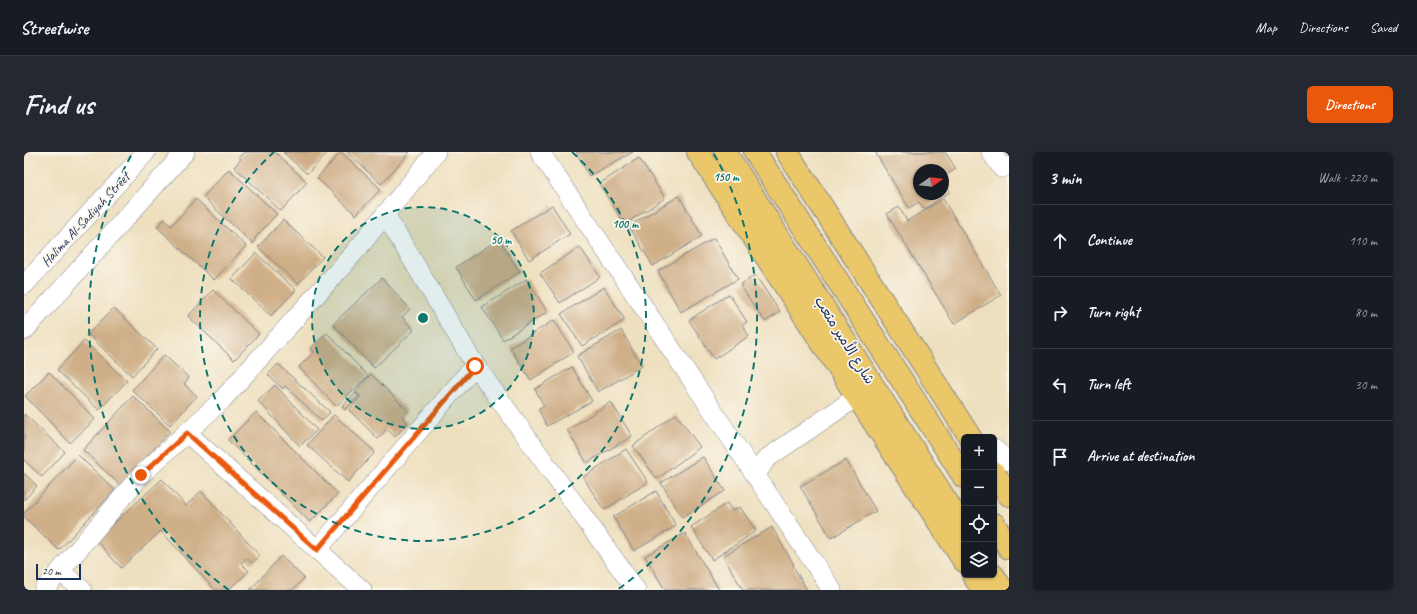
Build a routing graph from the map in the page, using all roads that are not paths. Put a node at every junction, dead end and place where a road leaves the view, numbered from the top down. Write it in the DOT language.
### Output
graph roads {
  1 [pos="146,152"];
  2 [pos="186,152"];
  3 [pos="436,152"];
  4 [pos="540,152"];
  5 [pos="698,152"];
  6 [pos="725,152"];
  7 [pos="755,152"];
  8 [pos="787,152"];
  9 [pos="991,152"];
  10 [pos="1009,166"];
  11 [pos="386,214"];
  12 [pos="24,285"];
  13 [pos="24,331"];
  14 [pos="475,366"];
  15 [pos="858,396"];
  16 [pos="959,419"];
  17 [pos="187,433"];
  18 [pos="968,434"];
  19 [pos="976,434"];
  20 [pos="997,451"];
  21 [pos="1009,461"];
  22 [pos="961,472"];
  23 [pos="756,475"];
  24 [pos="997,477"];
  25 [pos="1009,495"];
  26 [pos="961,524"];
  27 [pos="997,529"];
  28 [pos="1009,548"];
  29 [pos="317,550"];
  30 [pos="961,556"];
  31 [pos="60,571"];
  32 [pos="975,578"];
  33 [pos="995,578"];
  34 [pos="44,590"];
  35 [pos="82,590"];
  36 [pos="362,590"];
  37 [pos="636,590"];
  38 [pos="832,590"];
  39 [pos="982,590"];
  40 [pos="1003,590"];
  1 -- 12 [label="street, Halima Al-Sadiyah Street"];
  2 -- 13 [label="street"];
  3 -- 11 [label="street"];
  4 -- 23 [label="street"];
  5 -- 15 [label="main road"];
  6 -- 26 [label="main road, شارع الأمير متعب"];
  7 -- 22 [label="main road, شارع الأمير متعب"];
  8 -- 16 [label="main road"];
  9 -- 10 [label="street"];
  11 -- 14 [label="street"];
  11 -- 17 [label="street"];
  14 -- 29 [label="street"];
  14 -- 37 [label="street"];
  15 -- 23 [label="street"];
  15 -- 30 [label="main road"];
  16 -- 18 [label="main road"];
  16 -- 19 [label="street"];
  17 -- 29 [label="street"];
  17 -- 31 [label="street"];
  20 -- 21 [label="street"];
  23 -- 38 [label="street"];
  24 -- 25 [label="main road"];
  27 -- 28 [label="main road"];
  29 -- 36 [label="street"];
  31 -- 34 [label="street"];
  31 -- 35 [label="street"];
  32 -- 39 [label="main road"];
  33 -- 40 [label="main road"];
}
